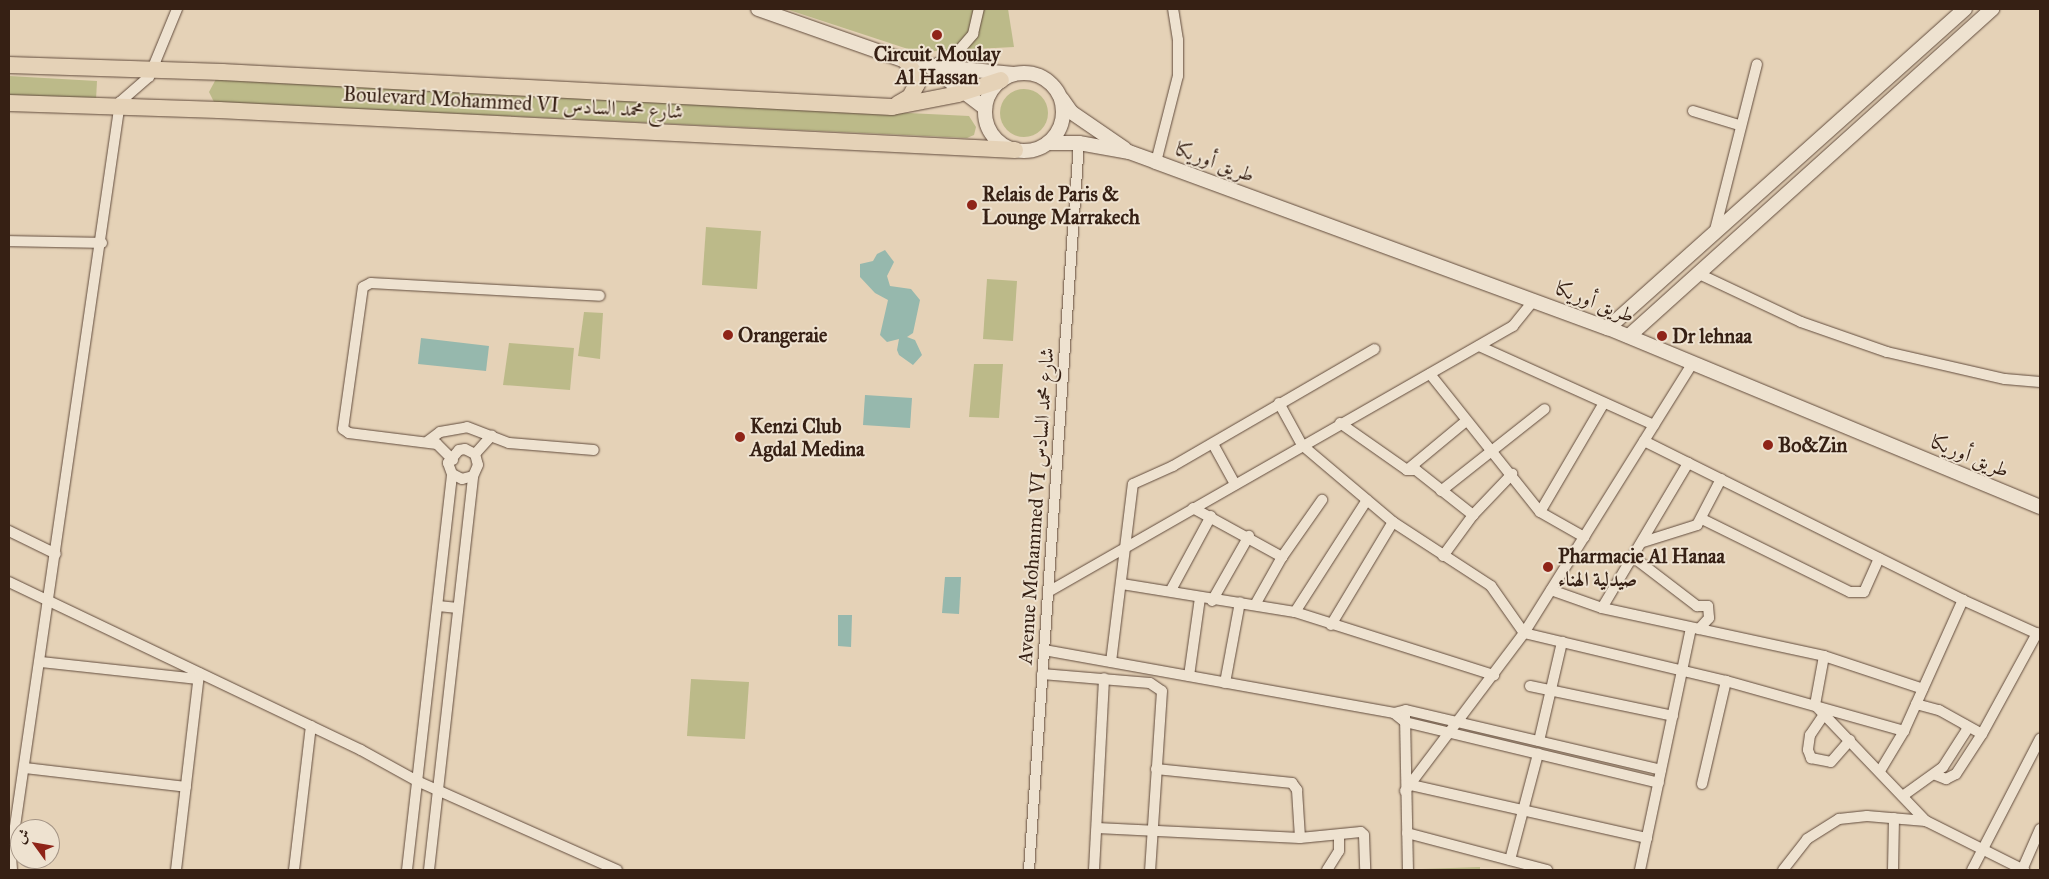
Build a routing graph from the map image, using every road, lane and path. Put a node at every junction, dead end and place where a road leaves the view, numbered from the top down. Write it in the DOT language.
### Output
graph roads {
  1 [pos="177,9"];
  2 [pos="758,9"];
  3 [pos="979,9"];
  4 [pos="1173,9"];
  5 [pos="1965,9"];
  6 [pos="1992,9"];
  7 [pos="906,61"];
  8 [pos="1757,64"];
  9 [pos="9,65"];
  10 [pos="930,66"];
  11 [pos="152,72"];
  12 [pos="1008,77"];
  13 [pos="966,92"];
  14 [pos="1060,97"];
  15 [pos="9,103"];
  16 [pos="892,107"];
  17 [pos="985,108"];
  18 [pos="119,109"];
  19 [pos="1693,111"];
  20 [pos="1740,125"];
  21 [pos="1048,143"];
  22 [pos="1079,143"];
  23 [pos="1015,150"];
  24 [pos="1130,152"];
  25 [pos="1156,162"];
  26 [pos="1715,230"];
  27 [pos="9,241"];
  28 [pos="102,243"];
  29 [pos="1697,273"];
  30 [pos="600,296"];
  31 [pos="1534,300"];
  32 [pos="1608,328"];
  33 [pos="1629,336"];
  34 [pos="1479,346"];
  35 [pos="1375,349"];
  36 [pos="1692,364"];
  37 [pos="1430,374"];
  38 [pos="2040,382"];
  39 [pos="1279,403"];
  40 [pos="1604,403"];
  41 [pos="1545,409"];
  42 [pos="1466,421"];
  43 [pos="1340,423"];
  44 [pos="1654,425"];
  45 [pos="492,435"];
  46 [pos="1644,441"];
  47 [pos="428,442"];
  48 [pos="1213,444"];
  49 [pos="1302,445"];
  50 [pos="594,450"];
  51 [pos="1491,450"];
  52 [pos="475,454"];
  53 [pos="453,460"];
  54 [pos="1688,463"];
  55 [pos="1407,470"];
  56 [pos="452,474"];
  57 [pos="1512,474"];
  58 [pos="473,476"];
  59 [pos="1721,479"];
  60 [pos="1235,484"];
  61 [pos="1441,492"];
  62 [pos="1322,500"];
  63 [pos="1367,500"];
  64 [pos="2038,503"];
  65 [pos="1193,508"];
  66 [pos="1540,512"];
  67 [pos="1472,515"];
  68 [pos="1211,516"];
  69 [pos="1702,518"];
  70 [pos="1393,522"];
  71 [pos="9,531"];
  72 [pos="1249,536"];
  73 [pos="1584,537"];
  74 [pos="1642,542"];
  75 [pos="1125,547"];
  76 [pos="56,554"];
  77 [pos="1443,556"];
  78 [pos="1282,557"];
  79 [pos="1633,557"];
  80 [pos="1879,558"];
  81 [pos="9,582"];
  82 [pos="1122,584"];
  83 [pos="1171,590"];
  84 [pos="1551,590"];
  85 [pos="1048,592"];
  86 [pos="1200,598"];
  87 [pos="1963,600"];
  88 [pos="1212,601"];
  89 [pos="1240,602"];
  90 [pos="50,603"];
  91 [pos="1255,605"];
  92 [pos="438,606"];
  93 [pos="458,608"];
  94 [pos="1602,608"];
  95 [pos="1295,612"];
  96 [pos="1331,625"];
  97 [pos="1695,629"];
  98 [pos="1524,632"];
  99 [pos="2039,634"];
  100 [pos="1562,642"];
  101 [pos="1044,650"];
  102 [pos="1824,656"];
  103 [pos="41,662"];
  104 [pos="1111,662"];
  105 [pos="1682,671"];
  106 [pos="1042,674"];
  107 [pos="1494,675"];
  108 [pos="199,676"];
  109 [pos="1189,676"];
  110 [pos="1104,678"];
  111 [pos="1726,682"];
  112 [pos="1225,683"];
  113 [pos="1530,686"];
  114 [pos="1923,689"];
  115 [pos="1550,692"];
  116 [pos="1916,704"];
  117 [pos="1815,705"];
  118 [pos="1406,710"];
  119 [pos="1394,713"];
  120 [pos="1824,713"];
  121 [pos="1673,716"];
  122 [pos="1405,722"];
  123 [pos="1459,722"];
  124 [pos="1965,725"];
  125 [pos="311,726"];
  126 [pos="1904,732"];
  127 [pos="1451,733"];
  128 [pos="1982,734"];
  129 [pos="2040,739"];
  130 [pos="1850,740"];
  131 [pos="1539,741"];
  132 [pos="1538,754"];
  133 [pos="26,768"];
  134 [pos="1156,769"];
  135 [pos="1661,770"];
  136 [pos="1880,771"];
  137 [pos="1936,775"];
  138 [pos="417,781"];
  139 [pos="1658,783"];
  140 [pos="1702,784"];
  141 [pos="186,787"];
  142 [pos="1408,788"];
  143 [pos="438,790"];
  144 [pos="1904,795"];
  145 [pos="1523,810"];
  146 [pos="1894,818"];
  147 [pos="1926,821"];
  148 [pos="1097,828"];
  149 [pos="2040,829"];
  150 [pos="1151,832"];
  151 [pos="1407,833"];
  152 [pos="1339,836"];
  153 [pos="1300,838"];
  154 [pos="1647,838"];
  155 [pos="1983,849"];
  156 [pos="1510,860"];
  157 [pos="12,870"];
  158 [pos="176,870"];
  159 [pos="294,870"];
  160 [pos="407,870"];
  161 [pos="429,870"];
  162 [pos="618,870"];
  163 [pos="1030,870"];
  164 [pos="1094,870"];
  165 [pos="1150,870"];
  166 [pos="1328,870"];
  167 [pos="1365,870"];
  168 [pos="1408,870"];
  169 [pos="1547,870"];
  170 [pos="1640,870"];
  171 [pos="1783,870"];
  172 [pos="1893,870"];
  173 [pos="1972,870"];
  174 [pos="2023,870"];
  1 -- 11 [label="street"];
  2 -- 7 [label="street"];
  3 -- 10 [label="street"];
  4 -- 25 [label="street"];
  5 -- 26 [label="street"];
  6 -- 29 [label="street"];
  7 -- 10 [label="street"];
  7 -- 16 [label="main road"];
  8 -- 20 [label="street"];
  9 -- 11 [label="main road, Boulevard Mohammed VI شارع محمد السادس"];
  10 -- 12 [label="street"];
  10 -- 13 [label="street"];
  11 -- 16 [label="main road, Boulevard Mohammed VI شارع محمد السادس"];
  11 -- 18 [label="street"];
  12 -- 13 [label="main road, Boulevard Mohammed VI شارع محمد السادس"];
  12 -- 14 [label="street"];
  12 -- 17 [label="street"];
  13 -- 16 [label="main road, Boulevard Mohammed VI شارع محمد السادس"];
  13 -- 17 [label="street"];
  14 -- 21 [label="street"];
  14 -- 24 [label="street, طريق أوريكا"];
  15 -- 18 [label="main road, Boulevard Mohammed VI شارع محمد السادس"];
  17 -- 23 [label="street"];
  18 -- 23 [label="main road, Boulevard Mohammed VI شارع محمد السادس"];
  18 -- 28 [label="street"];
  19 -- 20 [label="street"];
  20 -- 26 [label="street"];
  21 -- 22 [label="street, طريق أوريكا"];
  21 -- 23 [label="street"];
  22 -- 24 [label="street, طريق أوريكا"];
  22 -- 85 [label="street, Avenue Mohammed VI شارع محمد السادس"];
  24 -- 25 [label="street, طريق أوريكا"];
  25 -- 31 [label="street, طريق أوريكا"];
  26 -- 32 [label="street"];
  27 -- 28 [label="street"];
  28 -- 76 [label="street"];
  29 -- 33 [label="street"];
  29 -- 38 [label="street"];
  30 -- 47 [label="street"];
  31 -- 32 [label="street, طريق أوريكا"];
  31 -- 34 [label="street"];
  32 -- 33 [label="street, طريق أوريكا"];
  33 -- 36 [label="street, طريق أوريكا"];
  34 -- 37 [label="street"];
  34 -- 40 [label="street"];
  35 -- 39 [label="street"];
  36 -- 44 [label="street"];
  36 -- 64 [label="street, طريق أوريكا"];
  37 -- 42 [label="street"];
  37 -- 43 [label="street"];
  39 -- 48 [label="street"];
  39 -- 49 [label="street"];
  40 -- 44 [label="street"];
  40 -- 66 [label="street"];
  41 -- 51 [label="street"];
  42 -- 51 [label="street"];
  42 -- 55 [label="street"];
  43 -- 49 [label="street"];
  43 -- 55 [label="street"];
  44 -- 46 [label="street"];
  45 -- 47 [label="street"];
  45 -- 50 [label="street"];
  45 -- 52 [label="street"];
  46 -- 54 [label="street"];
  46 -- 73 [label="street"];
  47 -- 53 [label="street"];
  48 -- 60 [label="street"];
  48 -- 75 [label="street"];
  49 -- 60 [label="street"];
  49 -- 63 [label="street"];
  51 -- 57 [label="street"];
  51 -- 61 [label="street"];
  52 -- 53 [label="street"];
  52 -- 58 [label="street"];
  53 -- 56 [label="street"];
  54 -- 59 [label="street"];
  54 -- 74 [label="street"];
  55 -- 61 [label="street"];
  56 -- 58 [label="street"];
  56 -- 92 [label="street"];
  57 -- 66 [label="street"];
  57 -- 67 [label="street"];
  58 -- 93 [label="street"];
  59 -- 69 [label="street"];
  59 -- 80 [label="street"];
  60 -- 65 [label="street"];
  61 -- 67 [label="street"];
  62 -- 78 [label="street"];
  63 -- 70 [label="street"];
  63 -- 95 [label="street"];
  65 -- 68 [label="street"];
  65 -- 75 [label="street"];
  66 -- 73 [label="street"];
  67 -- 77 [label="street"];
  68 -- 72 [label="street"];
  68 -- 83 [label="street"];
  69 -- 74 [label="street"];
  69 -- 80 [label="street"];
  70 -- 77 [label="street"];
  70 -- 96 [label="street"];
  71 -- 76 [label="street"];
  72 -- 78 [label="street"];
  72 -- 88 [label="street"];
  73 -- 84 [label="street"];
  74 -- 79 [label="street"];
  75 -- 82 [label="street"];
  75 -- 85 [label="street"];
  76 -- 90 [label="street"];
  77 -- 98 [label="street"];
  78 -- 91 [label="street"];
  79 -- 94 [label="street"];
  79 -- 97 [label="street"];
  80 -- 87 [label="street"];
  81 -- 90 [label="street"];
  82 -- 83 [label="street"];
  82 -- 104 [label="street"];
  83 -- 86 [label="street"];
  84 -- 94 [label="street"];
  84 -- 98 [label="street"];
  85 -- 101 [label="street, Avenue Mohammed VI شارع محمد السادس"];
  86 -- 88 [label="street"];
  86 -- 109 [label="street"];
  87 -- 99 [label="street"];
  87 -- 114 [label="street"];
  88 -- 89 [label="street"];
  89 -- 91 [label="street"];
  89 -- 112 [label="street"];
  90 -- 103 [label="street"];
  90 -- 108 [label="street"];
  91 -- 95 [label="street"];
  92 -- 93 [label="street"];
  92 -- 138 [label="street"];
  93 -- 143 [label="street"];
  94 -- 97 [label="street"];
  95 -- 96 [label="street"];
  96 -- 107 [label="street"];
  97 -- 102 [label="street"];
  97 -- 105 [label="street"];
  98 -- 100 [label="street"];
  98 -- 107 [label="street"];
  99 -- 128 [label="street"];
  100 -- 105 [label="street"];
  100 -- 115 [label="street"];
  101 -- 104 [label="street"];
  101 -- 106 [label="street, Avenue Mohammed VI شارع محمد السادس"];
  102 -- 114 [label="street"];
  102 -- 117 [label="street"];
  103 -- 108 [label="street"];
  103 -- 133 [label="street"];
  104 -- 109 [label="street"];
  105 -- 111 [label="street"];
  105 -- 121 [label="street"];
  106 -- 110 [label="street"];
  106 -- 163 [label="street, Avenue Mohammed VI شارع محمد السادس"];
  107 -- 123 [label="street"];
  108 -- 125 [label="street"];
  108 -- 141 [label="street"];
  109 -- 112 [label="street"];
  110 -- 134 [label="street"];
  110 -- 148 [label="street"];
  111 -- 117 [label="street"];
  111 -- 140 [label="street"];
  112 -- 119 [label="street"];
  113 -- 115 [label="street"];
  114 -- 116 [label="street"];
  115 -- 121 [label="street"];
  115 -- 131 [label="street"];
  116 -- 124 [label="street"];
  116 -- 126 [label="street"];
  117 -- 120 [label="street"];
  117 -- 126 [label="street"];
  118 -- 119 [label="street"];
  118 -- 122 [label="street"];
  118 -- 123 [label="street"];
  119 -- 122 [label="street"];
  120 -- 130 [label="street"];
  120 -- 130 [label="street"];
  121 -- 135 [label="street"];
  122 -- 127 [label="street"];
  122 -- 142 [label="street"];
  123 -- 127 [label="street"];
  123 -- 131 [label="street"];
  124 -- 128 [label="street"];
  124 -- 137 [label="street"];
  125 -- 138 [label="street"];
  125 -- 159 [label="street"];
  126 -- 136 [label="street"];
  127 -- 132 [label="street"];
  127 -- 142 [label="street"];
  128 -- 137 [label="street"];
  129 -- 155 [label="street"];
  130 -- 136 [label="street"];
  131 -- 135 [label="street"];
  132 -- 139 [label="street"];
  132 -- 145 [label="street"];
  133 -- 141 [label="street"];
  133 -- 157 [label="street"];
  134 -- 150 [label="street"];
  134 -- 153 [label="street"];
  135 -- 139 [label="street"];
  136 -- 144 [label="street"];
  137 -- 144 [label="street"];
  138 -- 143 [label="street"];
  138 -- 160 [label="street"];
  139 -- 154 [label="street"];
  141 -- 158 [label="street"];
  142 -- 145 [label="street"];
  142 -- 151 [label="street"];
  143 -- 161 [label="street"];
  143 -- 162 [label="street"];
  144 -- 147 [label="street"];
  145 -- 154 [label="street"];
  145 -- 156 [label="street"];
  146 -- 147 [label="street"];
  146 -- 171 [label="street"];
  146 -- 172 [label="street"];
  147 -- 155 [label="street"];
  148 -- 150 [label="street"];
  148 -- 164 [label="street"];
  149 -- 174 [label="street"];
  150 -- 153 [label="street"];
  150 -- 165 [label="street"];
  151 -- 156 [label="street"];
  151 -- 168 [label="street"];
  152 -- 153 [label="street"];
  152 -- 166 [label="street"];
  152 -- 167 [label="street"];
  154 -- 170 [label="street"];
  155 -- 173 [label="street"];
  155 -- 174 [label="street"];
  156 -- 169 [label="street"];
}
